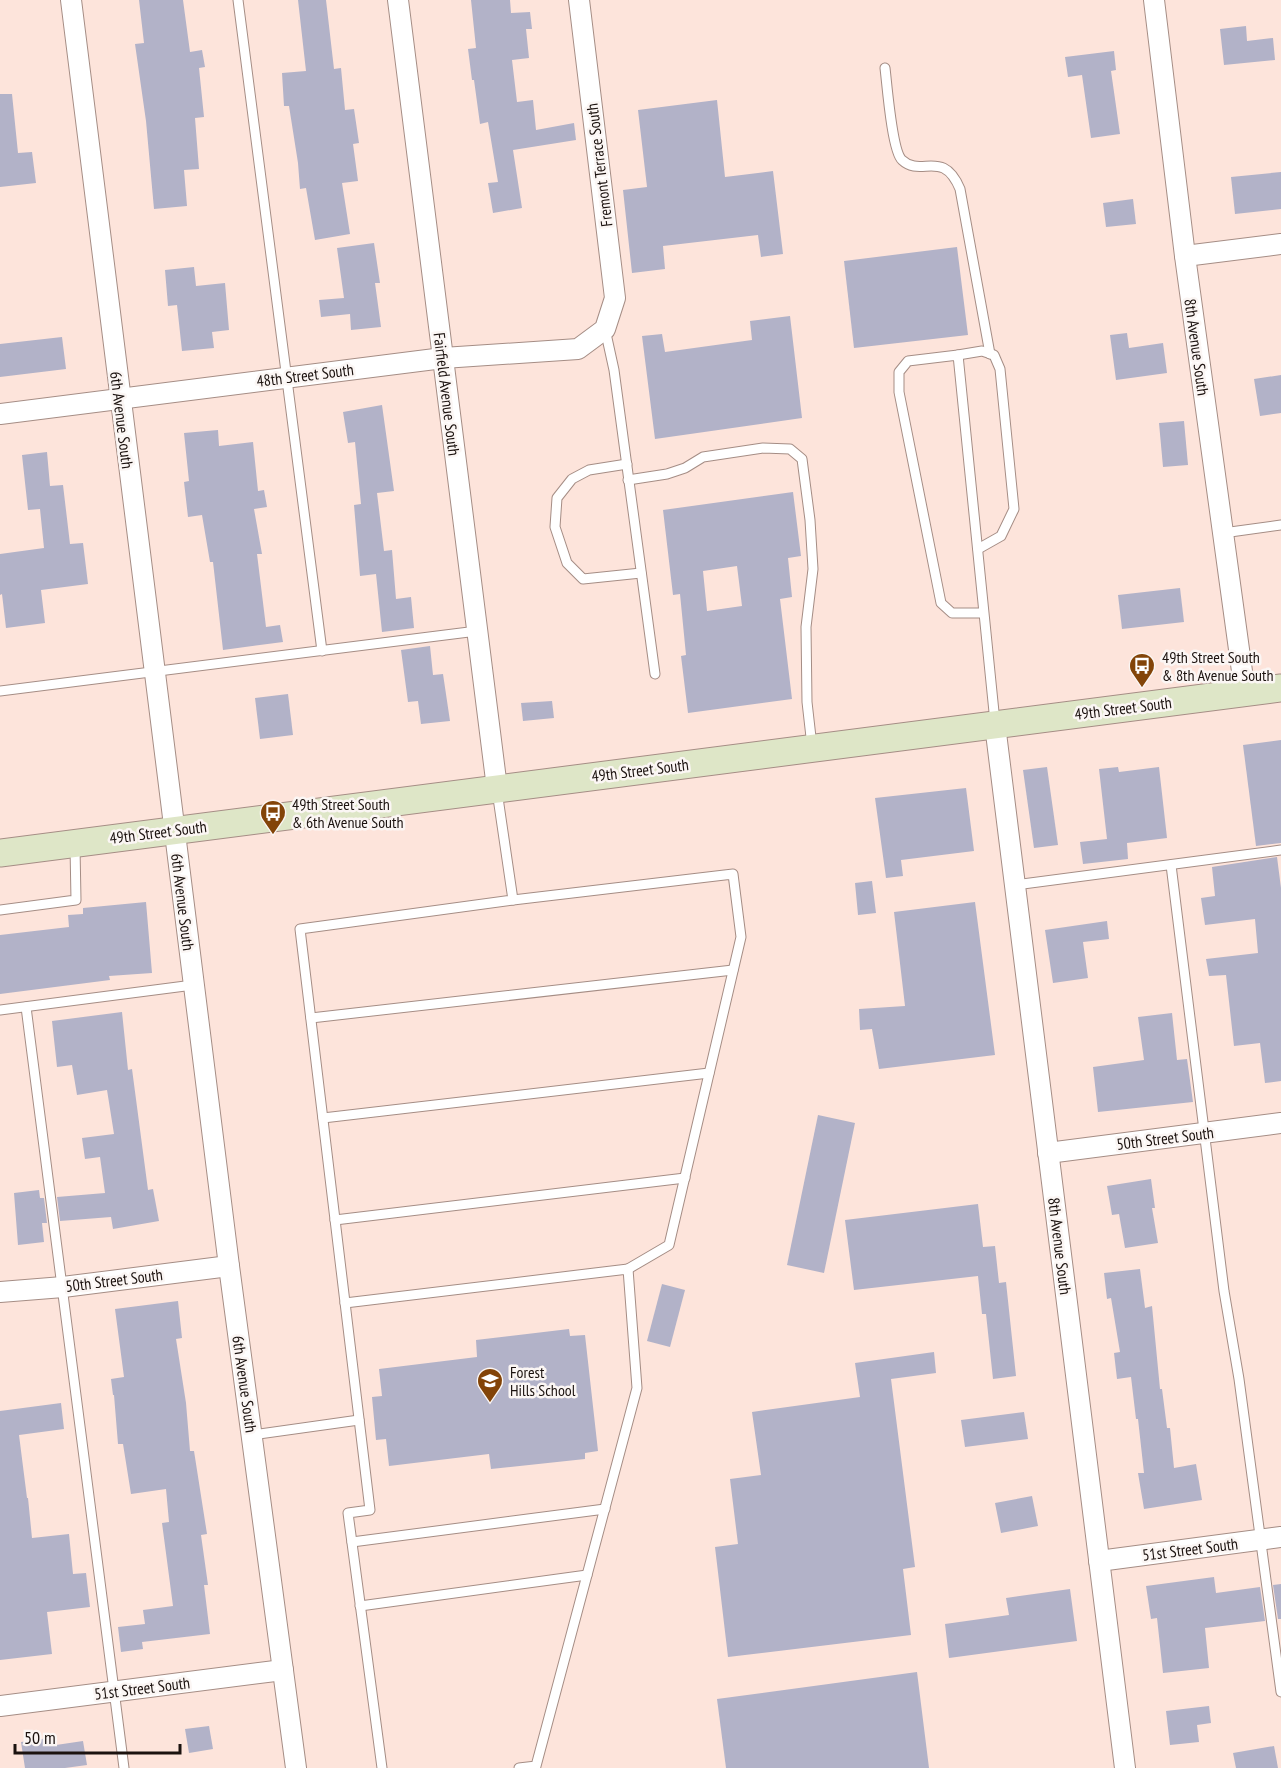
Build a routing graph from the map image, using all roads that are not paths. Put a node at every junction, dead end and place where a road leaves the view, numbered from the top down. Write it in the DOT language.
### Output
graph roads {
  1 [pos="71,0"];
  2 [pos="238,0"];
  3 [pos="398,0"];
  4 [pos="579,0"];
  5 [pos="1154,0"];
  6 [pos="885,68"];
  7 [pos="1281,244"];
  8 [pos="1185,256"];
  9 [pos="605,329"];
  10 [pos="990,354"];
  11 [pos="958,355"];
  12 [pos="443,358"];
  13 [pos="287,378"];
  14 [pos="120,398"];
  15 [pos="0,414"];
  16 [pos="627,464"];
  17 [pos="628,480"];
  18 [pos="1281,525"];
  19 [pos="1223,533"];
  20 [pos="978,549"];
  21 [pos="641,573"];
  22 [pos="984,613"];
  23 [pos="477,631"];
  24 [pos="322,651"];
  25 [pos="154,673"];
  26 [pos="655,674"];
  27 [pos="1281,688"];
  28 [pos="0,691"];
  29 [pos="1245,693"];
  30 [pos="995,724"];
  31 [pos="813,748"];
  32 [pos="497,788"];
  33 [pos="174,830"];
  34 [pos="75,843"];
  35 [pos="1281,850"];
  36 [pos="0,853"];
  37 [pos="1171,865"];
  38 [pos="1015,885"];
  39 [pos="513,900"];
  40 [pos="0,910"];
  41 [pos="733,970"];
  42 [pos="193,985"];
  43 [pos="26,1006"];
  44 [pos="0,1010"];
  45 [pos="311,1018"];
  46 [pos="709,1073"];
  47 [pos="323,1118"];
  48 [pos="1281,1123"];
  49 [pos="1206,1132"];
  50 [pos="1048,1153"];
  51 [pos="685,1178"];
  52 [pos="335,1220"];
  53 [pos="229,1266"];
  54 [pos="628,1269"];
  55 [pos="63,1287"];
  56 [pos="0,1292"];
  57 [pos="345,1303"];
  58 [pos="359,1420"];
  59 [pos="252,1435"];
  60 [pos="605,1509"];
  61 [pos="1281,1537"];
  62 [pos="1261,1540"];
  63 [pos="352,1542"];
  64 [pos="1099,1561"];
  65 [pos="587,1575"];
  66 [pos="360,1606"];
  67 [pos="283,1670"];
  68 [pos="114,1692"];
  69 [pos="1281,1692"];
  70 [pos="0,1706"];
  71 [pos="124,1768"];
  72 [pos="296,1768"];
  73 [pos="382,1768"];
  74 [pos="519,1768"];
  75 [pos="1125,1768"];
  1 -- 14 [label="street, 6th Avenue South"];
  2 -- 13 [label="lane"];
  3 -- 12 [label="street, Fairfield Avenue South"];
  4 -- 9 [label="street, Fremont Terrace South"];
  5 -- 8 [label="street, 8th Avenue South"];
  6 -- 10 [label="lane"];
  7 -- 8 [label="street"];
  8 -- 19 [label="street, 8th Avenue South"];
  9 -- 12 [label="street, 48th Street South"];
  9 -- 16 [label="lane"];
  10 -- 11 [label="lane"];
  10 -- 20 [label="lane"];
  11 -- 20 [label="lane"];
  11 -- 22 [label="lane"];
  12 -- 13 [label="street, 48th Street South"];
  12 -- 23 [label="street, Fairfield Avenue South"];
  13 -- 14 [label="street, 48th Street South"];
  13 -- 24 [label="lane"];
  14 -- 15 [label="street, 48th Street South"];
  14 -- 25 [label="street, 6th Avenue South"];
  16 -- 17 [label="lane"];
  16 -- 21 [label="lane"];
  17 -- 21 [label="lane"];
  17 -- 31 [label="lane"];
  18 -- 19 [label="lane"];
  19 -- 29 [label="street, 8th Avenue South"];
  20 -- 22 [label="lane"];
  21 -- 26 [label="lane"];
  22 -- 30 [label="lane"];
  23 -- 24 [label="lane"];
  23 -- 32 [label="street, Fairfield Avenue South"];
  24 -- 25 [label="lane"];
  25 -- 28 [label="lane"];
  25 -- 33 [label="street, 6th Avenue South"];
  27 -- 29 [label="main road, 49th Street South"];
  29 -- 30 [label="main road, 49th Street South"];
  30 -- 31 [label="main road, 49th Street South"];
  30 -- 38 [label="street, 8th Avenue South"];
  31 -- 32 [label="main road, 49th Street South"];
  32 -- 33 [label="main road, 49th Street South"];
  32 -- 39 [label="lane"];
  33 -- 34 [label="main road, 49th Street South"];
  33 -- 42 [label="street, 6th Avenue South"];
  34 -- 36 [label="main road, 49th Street South"];
  34 -- 40 [label="lane"];
  35 -- 37 [label="lane"];
  37 -- 38 [label="lane"];
  37 -- 49 [label="lane"];
  38 -- 50 [label="street, 8th Avenue South"];
  39 -- 41 [label="lane"];
  39 -- 45 [label="lane"];
  41 -- 45 [label="lane"];
  41 -- 46 [label="lane"];
  42 -- 43 [label="lane"];
  42 -- 53 [label="street, 6th Avenue South"];
  43 -- 44 [label="lane"];
  43 -- 55 [label="lane"];
  45 -- 47 [label="lane"];
  46 -- 47 [label="lane"];
  46 -- 51 [label="lane"];
  47 -- 52 [label="lane"];
  48 -- 49 [label="street, 50th Street South"];
  49 -- 50 [label="street, 50th Street South"];
  49 -- 62 [label="lane"];
  50 -- 64 [label="street, 8th Avenue South"];
  51 -- 52 [label="lane"];
  51 -- 54 [label="lane"];
  52 -- 57 [label="lane"];
  53 -- 55 [label="street, 50th Street South"];
  53 -- 59 [label="street, 6th Avenue South"];
  54 -- 57 [label="lane"];
  54 -- 60 [label="lane"];
  55 -- 56 [label="street, 50th Street South"];
  55 -- 68 [label="lane"];
  57 -- 58 [label="lane"];
  58 -- 59 [label="lane"];
  58 -- 63 [label="lane"];
  59 -- 67 [label="street, 6th Avenue South"];
  60 -- 63 [label="lane"];
  60 -- 65 [label="lane"];
  61 -- 62 [label="street, 51st Street South"];
  62 -- 64 [label="street, 51st Street South"];
  62 -- 69 [label="lane"];
  63 -- 66 [label="lane"];
  64 -- 75 [label="street, 8th Avenue South"];
  65 -- 66 [label="lane"];
  65 -- 74 [label="lane"];
  66 -- 73 [label="lane"];
  67 -- 68 [label="street, 51st Street South"];
  67 -- 72 [label="street, 6th Avenue South"];
  68 -- 70 [label="street, 51st Street South"];
  68 -- 71 [label="lane"];
}
